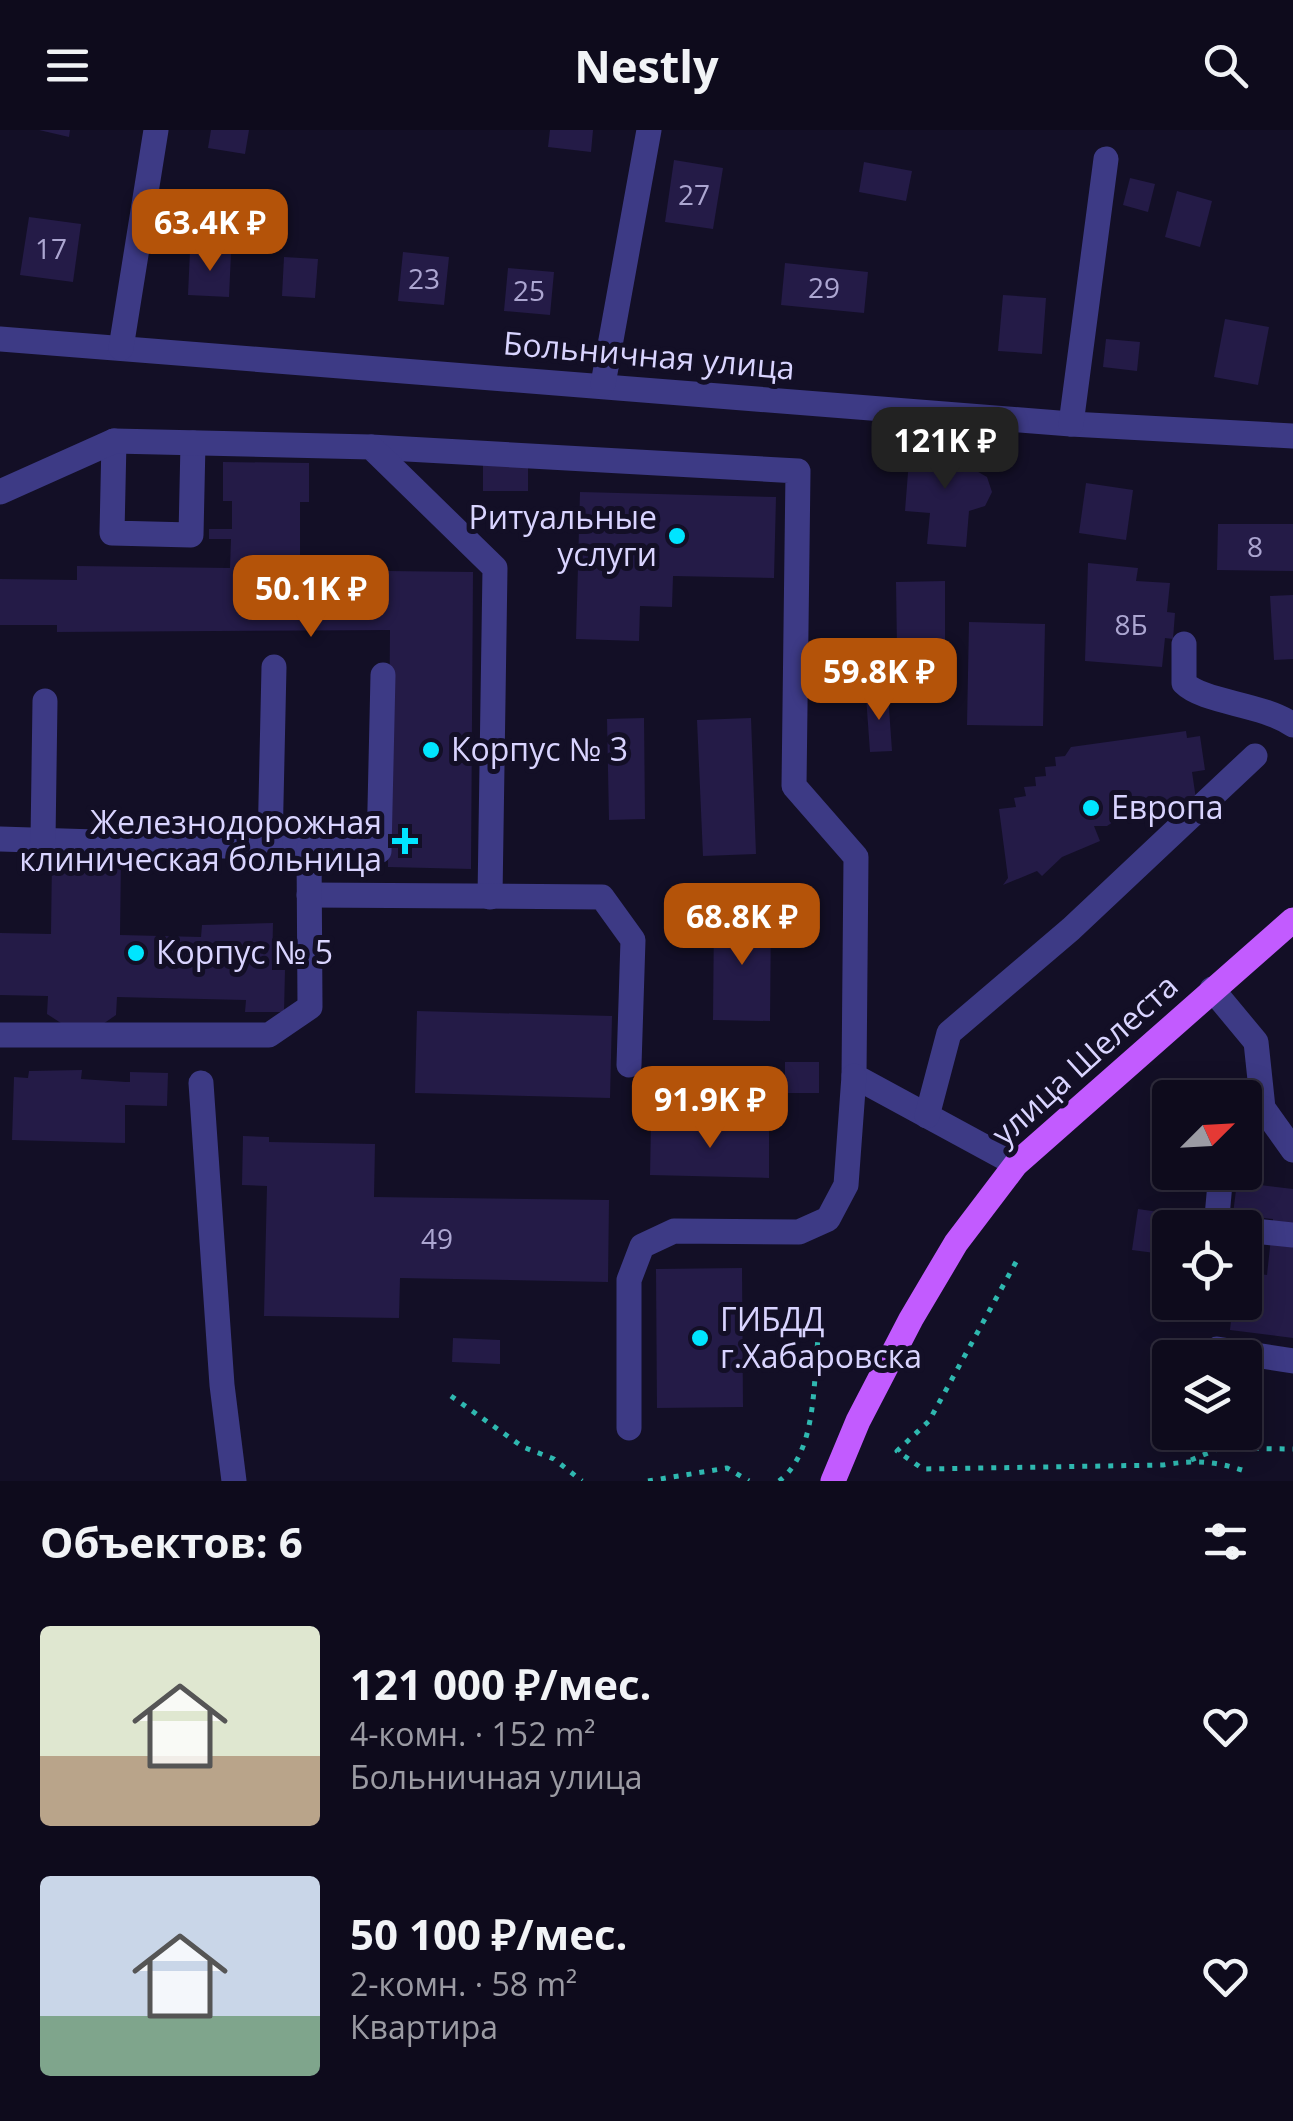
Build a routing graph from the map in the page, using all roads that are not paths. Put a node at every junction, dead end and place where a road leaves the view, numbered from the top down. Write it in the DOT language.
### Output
graph roads {
  1 [pos="156,130"];
  2 [pos="648,130"];
  3 [pos="1106,159"];
  4 [pos="0,339"];
  5 [pos="121,348"];
  6 [pos="603,384"];
  7 [pos="1071,424"];
  8 [pos="1293,436"];
  9 [pos="114,441"];
  10 [pos="193,443"];
  11 [pos="371,447"];
  12 [pos="0,492"];
  13 [pos="1184,644"];
  14 [pos="274,667"];
  15 [pos="383,674"];
  16 [pos="45,700"];
  17 [pos="1293,725"];
  18 [pos="1255,756"];
  19 [pos="0,839"];
  20 [pos="43,840"];
  21 [pos="270,847"];
  22 [pos="309,848"];
  23 [pos="309,895"];
  24 [pos="490,897"];
  25 [pos="1293,920"];
  26 [pos="1212,989"];
  27 [pos="0,1034"];
  28 [pos="628,1065"];
  29 [pos="854,1076"];
  30 [pos="200,1083"];
  31 [pos="1263,1108"];
  32 [pos="927,1116"];
  33 [pos="1293,1150"];
  34 [pos="1016,1164"];
  35 [pos="1262,1232"];
  36 [pos="1293,1235"];
  37 [pos="1262,1356"];
  38 [pos="1293,1361"];
  39 [pos="629,1428"];
  40 [pos="234,1481"];
  41 [pos="833,1481"];
  1 -- 5 [label="street"];
  2 -- 6 [label="street"];
  3 -- 7 [label="street"];
  4 -- 5 [label="street, Больничная улица"];
  5 -- 6 [label="street, Больничная улица"];
  6 -- 7 [label="street, Больничная улица"];
  7 -- 8 [label="street, Больничная улица"];
  9 -- 10 [label="street"];
  9 -- 10 [label="street"];
  9 -- 12 [label="street"];
  10 -- 11 [label="street"];
  11 -- 24 [label="street"];
  11 -- 29 [label="street"];
  13 -- 17 [label="street"];
  14 -- 21 [label="street"];
  15 -- 22 [label="street"];
  16 -- 20 [label="street"];
  18 -- 32 [label="street"];
  19 -- 20 [label="street"];
  20 -- 21 [label="street"];
  21 -- 22 [label="street"];
  22 -- 23 [label="street"];
  23 -- 24 [label="street"];
  23 -- 27 [label="street"];
  24 -- 28 [label="street"];
  25 -- 26 [label="main road, улица Шелеста"];
  26 -- 31 [label="street"];
  26 -- 34 [label="main road, улица Шелеста"];
  29 -- 32 [label="street"];
  29 -- 39 [label="street"];
  30 -- 40 [label="street"];
  31 -- 33 [label="street"];
  32 -- 34 [label="street"];
  34 -- 41 [label="main road, улица Шелеста"];
  35 -- 36 [label="street"];
  37 -- 38 [label="street"];
}
